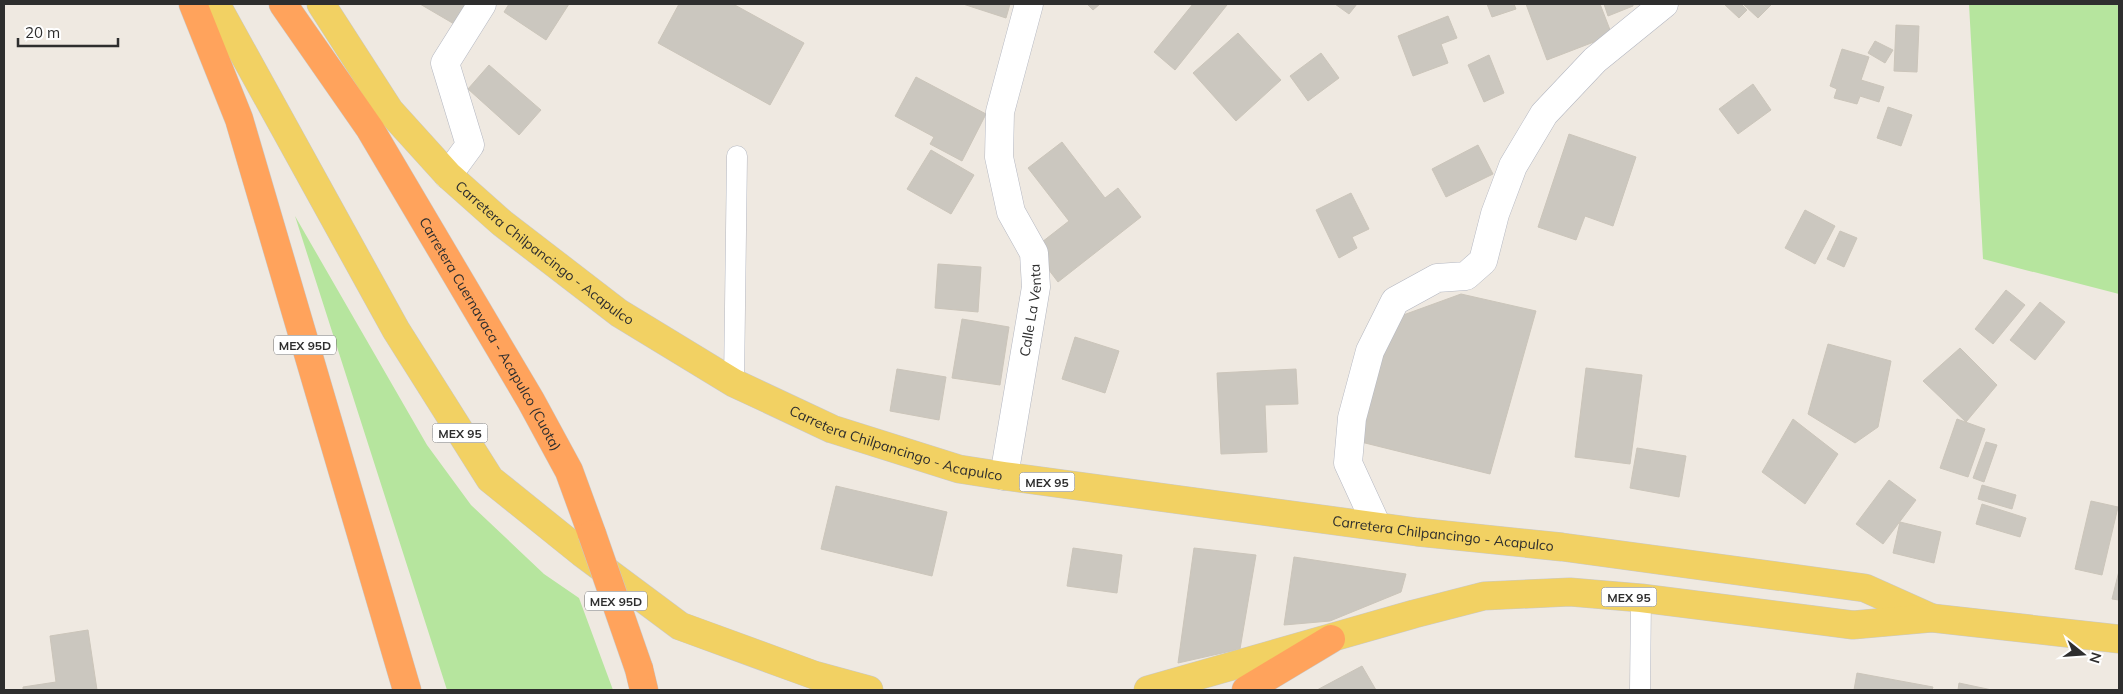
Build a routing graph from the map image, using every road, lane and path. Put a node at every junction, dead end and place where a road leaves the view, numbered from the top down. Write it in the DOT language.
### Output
graph roads {
  1 [pos="193,4"];
  2 [pos="216,4"];
  3 [pos="283,4"];
  4 [pos="321,4"];
  5 [pos="482,4"];
  6 [pos="1029,4"];
  7 [pos="1664,4"];
  8 [pos="737,156"];
  9 [pos="448,175"];
  10 [pos="734,383"];
  11 [pos="1004,476"];
  12 [pos="1377,526"];
  13 [pos="1641,598"];
  14 [pos="1932,618"];
  15 [pos="2119,638"];
  16 [pos="1331,639"];
  17 [pos="642,680"];
  18 [pos="407,690"];
  19 [pos="869,690"];
  20 [pos="1148,690"];
  21 [pos="1246,690"];
  22 [pos="1640,690"];
  1 -- 18 [label="highway, MEX 95D"];
  2 -- 19 [label="main road, MEX 95"];
  3 -- 17 [label="highway, Carretera Cuernavaca - Acapulco (Cuota) / MEX 95D, bridge"];
  4 -- 9 [label="main road, Carretera Chilpancingo - Acapulco / MEX 95"];
  5 -- 9 [label="street"];
  6 -- 11 [label="street, Calle La Venta"];
  7 -- 12 [label="street"];
  8 -- 10 [label="lane"];
  9 -- 10 [label="main road, Carretera Chilpancingo - Acapulco / MEX 95"];
  10 -- 11 [label="main road, Carretera Chilpancingo - Acapulco / MEX 95"];
  11 -- 12 [label="main road, Carretera Chilpancingo - Acapulco / MEX 95"];
  12 -- 14 [label="main road, Carretera Chilpancingo - Acapulco / MEX 95"];
  13 -- 14 [label="main road, MEX 95"];
  13 -- 16 [label="main road, MEX 95"];
  13 -- 22 [label="lane"];
  14 -- 15 [label="main road, MEX 95"];
  16 -- 20 [label="main road, MEX 95"];
  16 -- 21 [label="highway"];
}
